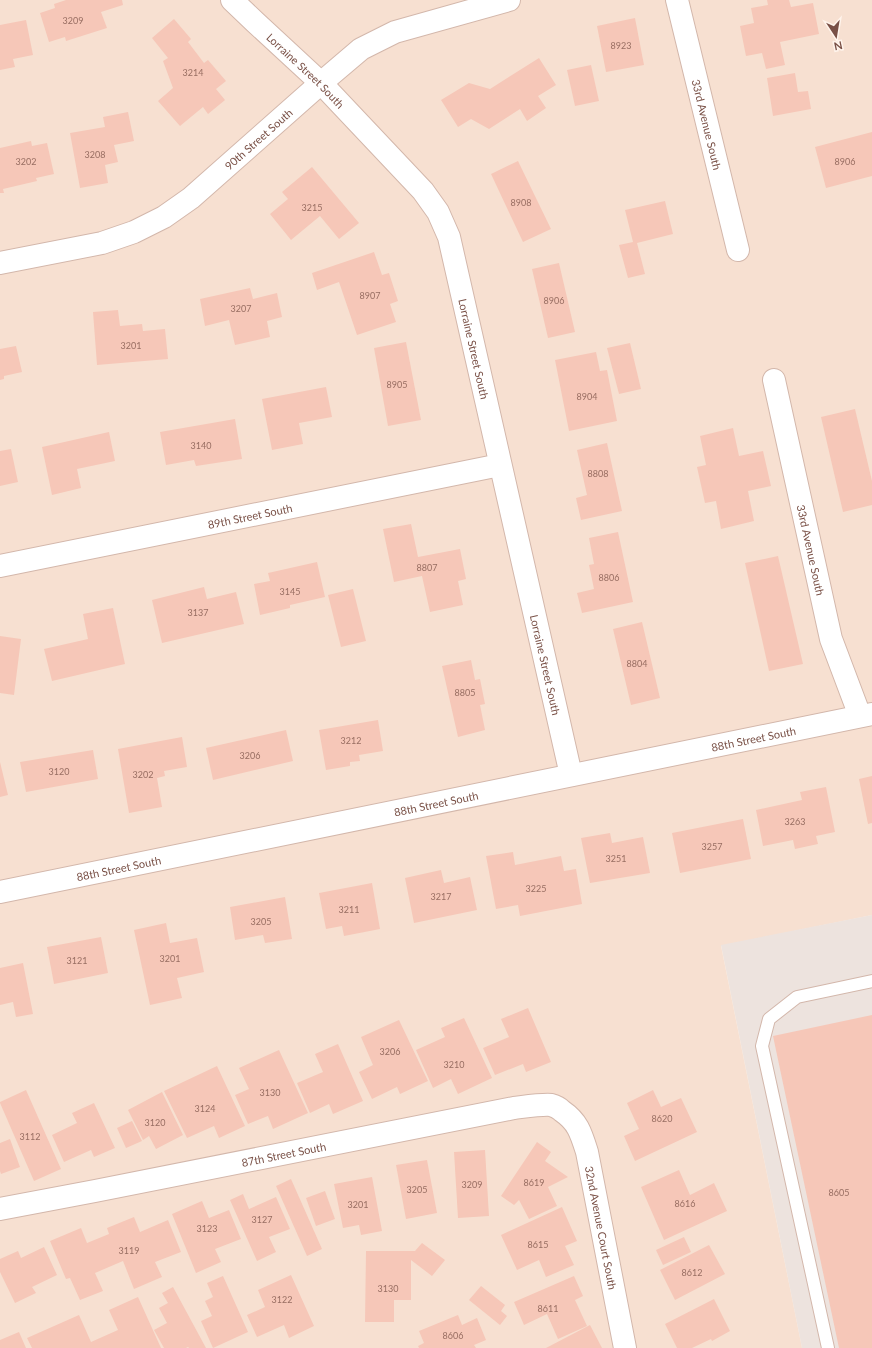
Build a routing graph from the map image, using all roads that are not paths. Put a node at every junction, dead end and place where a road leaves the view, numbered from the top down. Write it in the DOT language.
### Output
graph roads {
  1 [pos="232,0"];
  2 [pos="509,0"];
  3 [pos="677,0"];
  4 [pos="321,83"];
  5 [pos="738,250"];
  6 [pos="0,263"];
  7 [pos="774,380"];
  8 [pos="500,465"];
  9 [pos="0,566"];
  10 [pos="866,715"];
  11 [pos="571,775"];
  12 [pos="0,892"];
  13 [pos="872,981"];
  14 [pos="565,1113"];
  15 [pos="0,1209"];
  16 [pos="625,1348"];
  17 [pos="828,1348"];
  1 -- 4 [label="street, Lorraine Street South"];
  2 -- 4 [label="street, 90th Street South"];
  3 -- 5 [label="street, 33rd Avenue South"];
  4 -- 6 [label="street, 90th Street South"];
  4 -- 8 [label="street, Lorraine Street South"];
  7 -- 10 [label="street, 33rd Avenue South"];
  8 -- 9 [label="street, 89th Street South"];
  8 -- 11 [label="street, Lorraine Street South"];
  10 -- 11 [label="street, 88th Street South"];
  11 -- 12 [label="street, 88th Street South"];
  13 -- 17 [label="lane"];
  14 -- 15 [label="street, 87th Street South"];
  14 -- 16 [label="street, 32nd Avenue Court South"];
}
